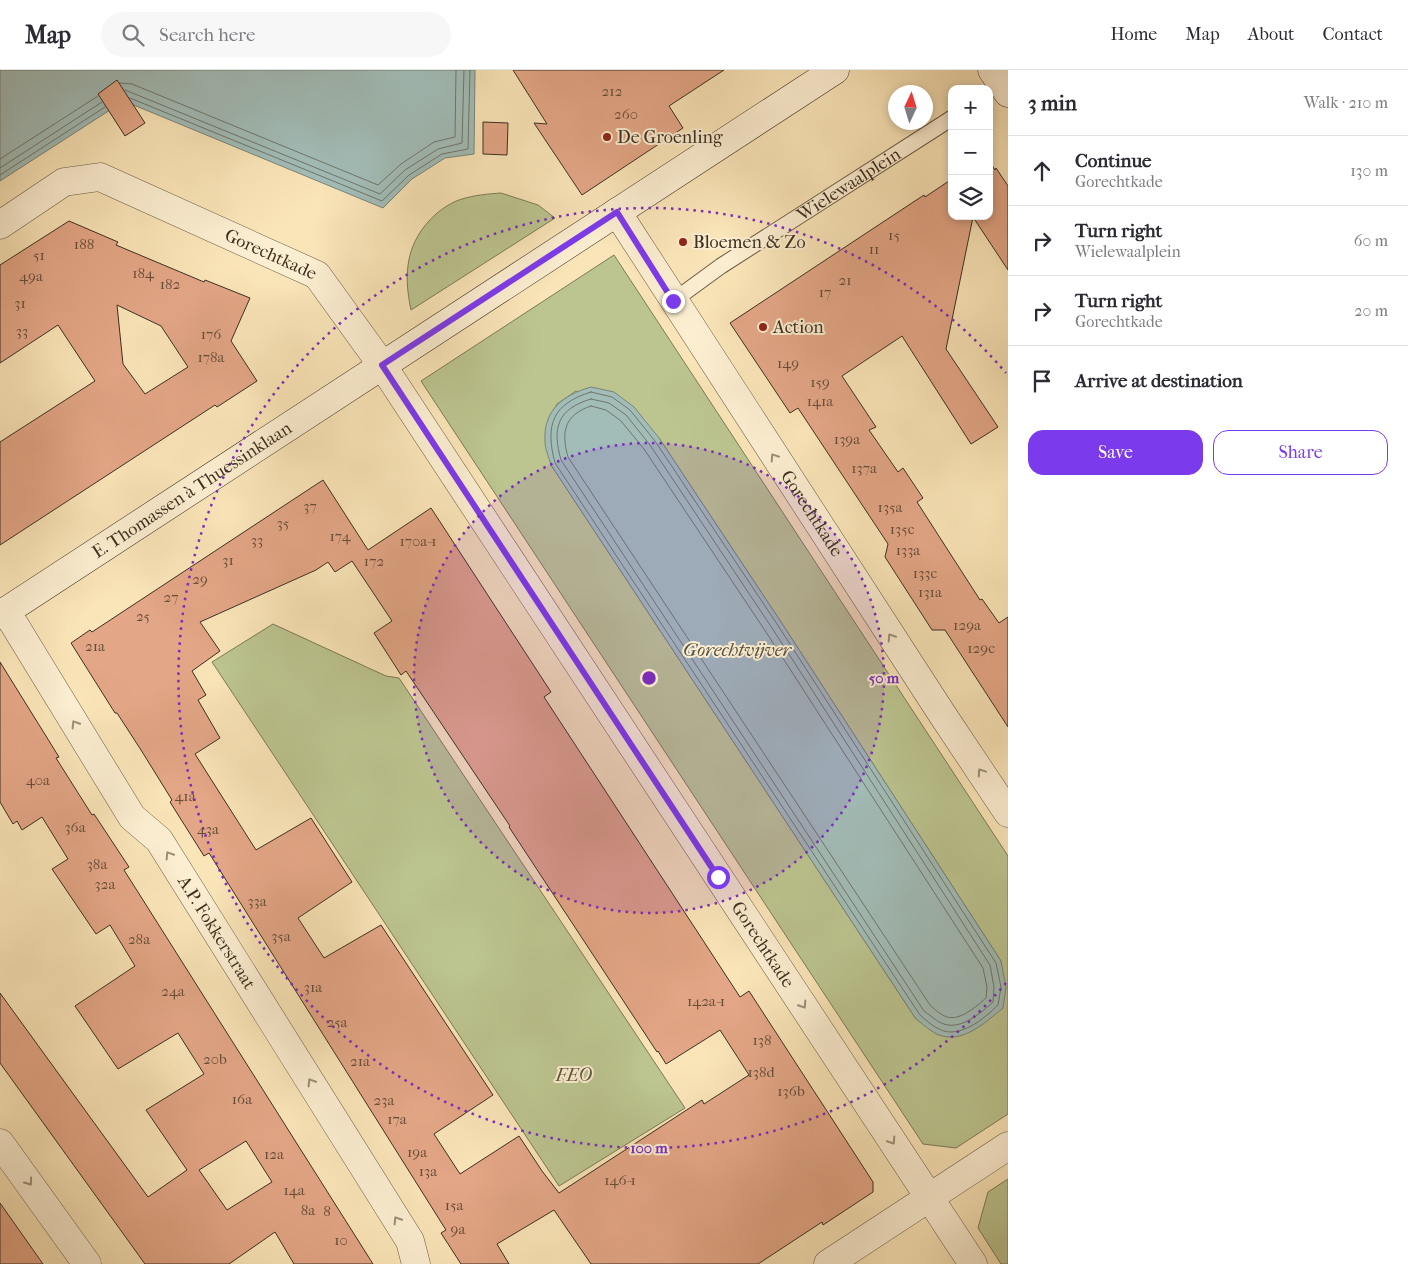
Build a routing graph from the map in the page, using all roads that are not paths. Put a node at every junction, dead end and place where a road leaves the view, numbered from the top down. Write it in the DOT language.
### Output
graph roads {
  1 [pos="835,70"];
  2 [pos="948,121"];
  3 [pos="617,212"];
  4 [pos="0,225"];
  5 [pos="673,301"];
  6 [pos="382,365"];
  7 [pos="3,613"];
  8 [pos="1008,813"];
  9 [pos="0,1143"];
  10 [pos="1008,1146"];
  11 [pos="929,1197"];
  12 [pos="87,1264"];
  13 [pos="416,1264"];
  14 [pos="828,1264"];
  15 [pos="973,1264"];
  1 -- 3 [label="street"];
  2 -- 5 [label="lane, Wielewaalplein"];
  3 -- 5 [label="street, Gorechtkade"];
  3 -- 6 [label="street"];
  4 -- 6 [label="street, Gorechtkade"];
  8 -- 5 [label="street, Gorechtkade, one-way"];
  6 -- 7 [label="street, E. Thomassen à Thuessinklaan"];
  6 -- 11 [label="street, Gorechtkade, one-way"];
  13 -- 7 [label="street, A.P. Fokkerstraat, one-way"];
  9 -- 12 [label="street, one-way"];
  10 -- 11 [label="street"];
  11 -- 14 [label="street"];
  11 -- 15 [label="street, Gorechtkade"];
}
